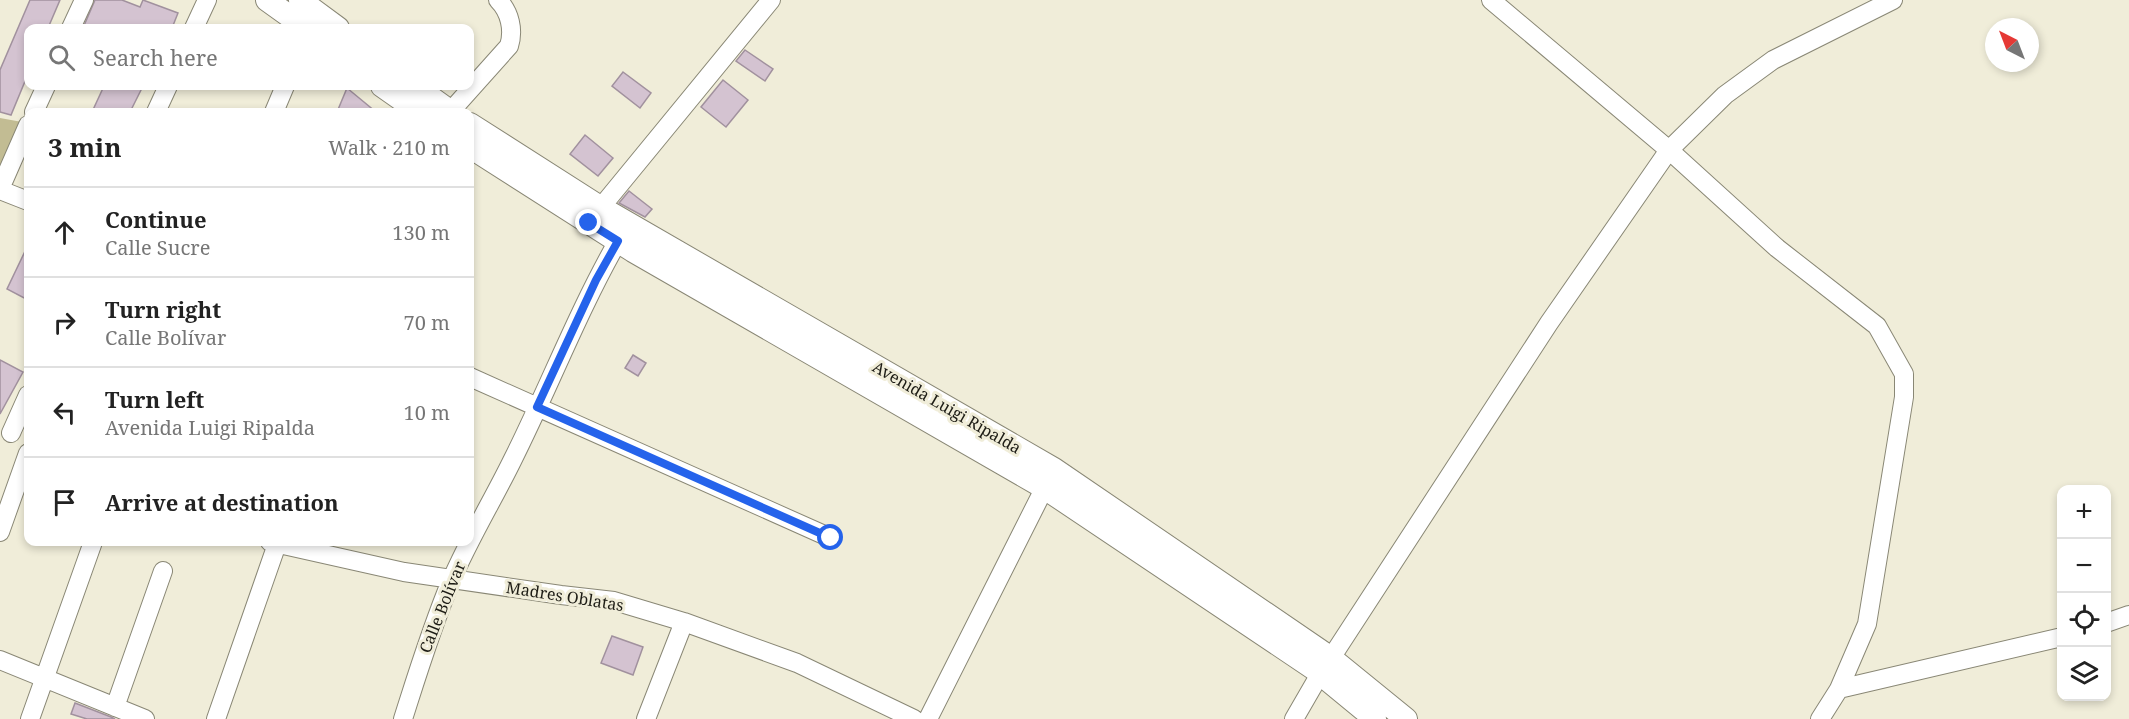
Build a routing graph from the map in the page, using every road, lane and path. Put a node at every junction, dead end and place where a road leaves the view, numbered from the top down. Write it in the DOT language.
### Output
graph roads {
  1 [pos="84,0"];
  2 [pos="207,0"];
  3 [pos="267,0"];
  4 [pos="300,0"];
  5 [pos="498,0"];
  6 [pos="771,0"];
  7 [pos="1491,0"];
  8 [pos="1893,0"];
  9 [pos="73,24"];
  10 [pos="196,24"];
  11 [pos="300,24"];
  12 [pos="333,24"];
  13 [pos="474,86"];
  14 [pos="44,90"];
  15 [pos="166,90"];
  16 [pos="283,90"];
  17 [pos="470,90"];
  18 [pos="399,93"];
  19 [pos="36,108"];
  20 [pos="158,108"];
  21 [pos="276,108"];
  22 [pos="414,108"];
  23 [pos="440,108"];
  24 [pos="455,108"];
  25 [pos="474,127"];
  26 [pos="24,134"];
  27 [pos="474,149"];
  28 [pos="1669,150"];
  29 [pos="0,190"];
  30 [pos="24,199"];
  31 [pos="594,215"];
  32 [pos="618,241"];
  33 [pos="474,379"];
  34 [pos="24,401"];
  35 [pos="537,407"];
  36 [pos="6,430"];
  37 [pos="24,441"];
  38 [pos="24,464"];
  39 [pos="1049,478"];
  40 [pos="0,532"];
  41 [pos="474,533"];
  42 [pos="831,538"];
  43 [pos="92,546"];
  44 [pos="273,546"];
  45 [pos="287,546"];
  46 [pos="468,546"];
  47 [pos="162,571"];
  48 [pos="452,579"];
  49 [pos="2129,615"];
  50 [pos="2111,621"];
  51 [pos="684,622"];
  52 [pos="2057,639"];
  53 [pos="0,660"];
  54 [pos="1325,666"];
  55 [pos="45,679"];
  56 [pos="1839,689"];
  57 [pos="115,707"];
  58 [pos="30,719"];
  59 [pos="145,719"];
  60 [pos="216,719"];
  61 [pos="403,719"];
  62 [pos="646,719"];
  63 [pos="915,719"];
  64 [pos="928,719"];
  65 [pos="1294,719"];
  66 [pos="1375,719"];
  67 [pos="1406,719"];
  68 [pos="1820,719"];
  1 -- 9 [label="street"];
  2 -- 10 [label="street"];
  3 -- 11 [label="street"];
  4 -- 12 [label="street"];
  5 -- 13 [label="street"];
  6 -- 31 [label="street"];
  7 -- 28 [label="street"];
  8 -- 28 [label="street"];
  14 -- 19 [label="street"];
  15 -- 20 [label="street"];
  16 -- 21 [label="street"];
  17 -- 24 [label="street"];
  18 -- 22 [label="street"];
  18 -- 23 [label="street"];
  25 -- 31 [label="street, Avenida Luigi Ripalda"];
  26 -- 29 [label="street"];
  27 -- 31 [label="street, Avenida Luigi Ripalda"];
  28 -- 54 [label="street"];
  28 -- 56 [label="street"];
  29 -- 30 [label="street"];
  31 -- 32 [label="street, Avenida Luigi Ripalda"];
  31 -- 39 [label="street, Avenida Luigi Ripalda"];
  32 -- 35 [label="street, Calle Bolívar"];
  32 -- 39 [label="street, Avenida Luigi Ripalda"];
  33 -- 35 [label="street"];
  34 -- 36 [label="street"];
  35 -- 41 [label="street, Calle Bolívar"];
  35 -- 42 [label="street"];
  36 -- 37 [label="street"];
  38 -- 40 [label="street"];
  39 -- 54 [label="street, Avenida Luigi Ripalda"];
  39 -- 64 [label="street"];
  43 -- 55 [label="street"];
  44 -- 60 [label="street"];
  45 -- 48 [label="street, Madres Oblatas"];
  46 -- 48 [label="street, Calle Bolívar"];
  47 -- 57 [label="street"];
  48 -- 51 [label="street, Madres Oblatas"];
  48 -- 61 [label="street, Calle Bolívar"];
  49 -- 50 [label="street"];
  51 -- 62 [label="street"];
  51 -- 63 [label="street, Madres Oblatas"];
  52 -- 56 [label="street"];
  53 -- 55 [label="street"];
  54 -- 65 [label="street"];
  54 -- 66 [label="street, Avenida Luigi Ripalda"];
  54 -- 67 [label="street, Avenida Luigi Ripalda"];
  55 -- 57 [label="street"];
  55 -- 58 [label="street"];
  56 -- 68 [label="street"];
  57 -- 59 [label="street"];
}
